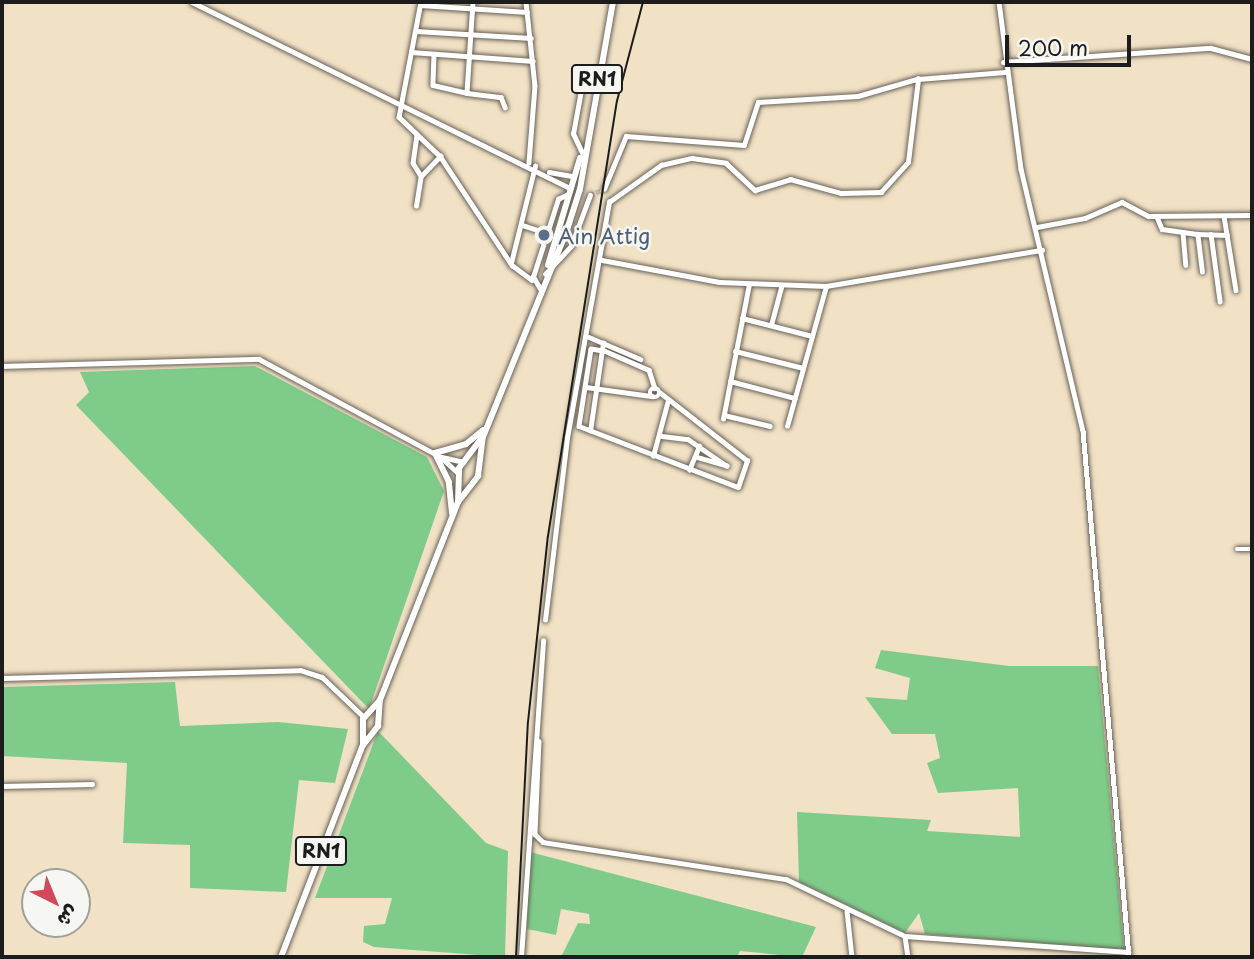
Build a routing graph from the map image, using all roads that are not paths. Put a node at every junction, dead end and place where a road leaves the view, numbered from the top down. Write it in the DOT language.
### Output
graph roads {
  1 [pos="191,2"];
  2 [pos="473,2"];
  3 [pos="526,2"];
  4 [pos="613,2"];
  5 [pos="999,2"];
  6 [pos="420,3"];
  7 [pos="472,9"];
  8 [pos="527,12"];
  9 [pos="416,31"];
  10 [pos="470,34"];
  11 [pos="531,38"];
  12 [pos="411,52"];
  13 [pos="434,54"];
  14 [pos="468,57"];
  15 [pos="1252,59"];
  16 [pos="533,61"];
  17 [pos="1003,62"];
  18 [pos="1005,72"];
  19 [pos="598,76"];
  20 [pos="918,79"];
  21 [pos="467,93"];
  22 [pos="401,101"];
  23 [pos="505,107"];
  24 [pos="417,135"];
  25 [pos="582,155"];
  26 [pos="440,156"];
  27 [pos="532,164"];
  28 [pos="548,172"];
  29 [pos="421,176"];
  30 [pos="572,176"];
  31 [pos="569,185"];
  32 [pos="580,189"];
  33 [pos="604,189"];
  34 [pos="590,195"];
  35 [pos="416,206"];
  36 [pos="1252,215"];
  37 [pos="1224,216"];
  38 [pos="1157,217"];
  39 [pos="522,225"];
  40 [pos="1037,226"];
  41 [pos="577,232"];
  42 [pos="1183,233"];
  43 [pos="550,234"];
  44 [pos="1197,234"];
  45 [pos="1211,234"];
  46 [pos="1227,235"];
  47 [pos="565,236"];
  48 [pos="1042,250"];
  49 [pos="602,260"];
  50 [pos="511,264"];
  51 [pos="1186,265"];
  52 [pos="548,267"];
  53 [pos="1202,272"];
  54 [pos="545,274"];
  55 [pos="533,280"];
  56 [pos="749,284"];
  57 [pos="826,286"];
  58 [pos="781,287"];
  59 [pos="540,289"];
  60 [pos="1236,290"];
  61 [pos="1220,301"];
  62 [pos="742,318"];
  63 [pos="771,326"];
  64 [pos="812,336"];
  65 [pos="589,337"];
  66 [pos="603,348"];
  67 [pos="735,351"];
  68 [pos="640,359"];
  69 [pos="2,366"];
  70 [pos="803,368"];
  71 [pos="730,381"];
  72 [pos="586,387"];
  73 [pos="597,388"];
  74 [pos="655,388"];
  75 [pos="660,393"];
  76 [pos="653,396"];
  77 [pos="794,398"];
  78 [pos="668,400"];
  79 [pos="770,426"];
  80 [pos="787,426"];
  81 [pos="487,427"];
  82 [pos="590,431"];
  83 [pos="662,436"];
  84 [pos="483,437"];
  85 [pos="699,446"];
  86 [pos="438,455"];
  87 [pos="653,456"];
  88 [pos="695,457"];
  89 [pos="464,462"];
  90 [pos="478,467"];
  91 [pos="690,470"];
  92 [pos="459,474"];
  93 [pos="472,481"];
  94 [pos="457,502"];
  95 [pos="452,515"];
  96 [pos="1237,549"];
  97 [pos="1252,549"];
  98 [pos="545,620"];
  99 [pos="543,641"];
  100 [pos="2,678"];
  101 [pos="380,700"];
  102 [pos="367,716"];
  103 [pos="378,719"];
  104 [pos="365,728"];
  105 [pos="373,730"];
  106 [pos="539,741"];
  107 [pos="363,745"];
  108 [pos="92,784"];
  109 [pos="2,786"];
  110 [pos="847,910"];
  111 [pos="905,936"];
  112 [pos="1128,955"];
  113 [pos="281,957"];
  114 [pos="521,957"];
  115 [pos="852,957"];
  116 [pos="908,957"];
  1 -- 22 [label="street"];
  2 -- 7 [label="street"];
  3 -- 8 [label="street"];
  4 -- 19 [label="main road, RN1"];
  5 -- 17 [label="street"];
  6 -- 7 [label="street"];
  6 -- 9 [label="street"];
  7 -- 8 [label="street"];
  7 -- 10 [label="street"];
  8 -- 11 [label="street"];
  9 -- 10 [label="street"];
  9 -- 12 [label="street"];
  10 -- 11 [label="street"];
  10 -- 14 [label="street"];
  11 -- 16 [label="street"];
  12 -- 13 [label="street"];
  12 -- 22 [label="street"];
  13 -- 14 [label="street"];
  13 -- 21 [label="street"];
  14 -- 16 [label="street"];
  14 -- 21 [label="street"];
  15 -- 17 [label="street"];
  16 -- 27 [label="street"];
  17 -- 18 [label="street"];
  18 -- 20 [label="street"];
  18 -- 40 [label="street"];
  19 -- 25 [label="main road, RN1"];
  19 -- 25 [label="street"];
  20 -- 33 [label="street"];
  20 -- 98 [label="street"];
  21 -- 23 [label="street"];
  22 -- 24 [label="street"];
  22 -- 27 [label="street"];
  24 -- 26 [label="street"];
  24 -- 29 [label="street"];
  25 -- 30 [label="main road, RN1"];
  25 -- 32 [label="main road, RN1"];
  26 -- 29 [label="street"];
  26 -- 50 [label="street"];
  27 -- 28 [label="street"];
  27 -- 39 [label="street"];
  28 -- 30 [label="street"];
  28 -- 31 [label="street"];
  29 -- 35 [label="street"];
  30 -- 31 [label="main road, RN1"];
  31 -- 32 [label="main road"];
  31 -- 43 [label="main road, RN1"];
  32 -- 47 [label="main road, RN1"];
  34 -- 41 [label="street"];
  36 -- 37 [label="street"];
  37 -- 38 [label="street"];
  37 -- 46 [label="street"];
  38 -- 40 [label="street"];
  38 -- 42 [label="street"];
  39 -- 43 [label="street"];
  39 -- 50 [label="street"];
  40 -- 48 [label="street"];
  41 -- 47 [label="street"];
  41 -- 54 [label="street"];
  42 -- 44 [label="street"];
  42 -- 51 [label="street"];
  43 -- 47 [label="main road"];
  43 -- 52 [label="main road, RN1"];
  43 -- 55 [label="street"];
  44 -- 45 [label="street"];
  44 -- 53 [label="street"];
  45 -- 46 [label="street"];
  45 -- 61 [label="street"];
  46 -- 60 [label="street"];
  47 -- 52 [label="main road, RN1"];
  48 -- 57 [label="street"];
  48 -- 112 [label="street"];
  49 -- 56 [label="street"];
  50 -- 55 [label="street"];
  52 -- 54 [label="main road, RN1"];
  54 -- 59 [label="main road, RN1"];
  55 -- 59 [label="street"];
  56 -- 58 [label="street"];
  56 -- 62 [label="street"];
  57 -- 58 [label="street"];
  57 -- 64 [label="street"];
  58 -- 63 [label="street"];
  59 -- 81 [label="main road, RN1"];
  62 -- 63 [label="street"];
  62 -- 67 [label="street"];
  63 -- 64 [label="street"];
  64 -- 70 [label="street"];
  65 -- 66 [label="street"];
  66 -- 68 [label="street"];
  66 -- 72 [label="street"];
  66 -- 73 [label="street"];
  66 -- 74 [label="street"];
  67 -- 70 [label="street"];
  67 -- 71 [label="street"];
  69 -- 86 [label="street"];
  70 -- 77 [label="street"];
  71 -- 77 [label="street"];
  71 -- 79 [label="street"];
  72 -- 73 [label="street"];
  72 -- 82 [label="street"];
  73 -- 76 [label="street"];
  73 -- 82 [label="street"];
  74 -- 75 [label="street"];
  74 -- 76 [label="street"];
  75 -- 76 [label="street"];
  75 -- 78 [label="street"];
  77 -- 80 [label="street"];
  78 -- 83 [label="street"];
  78 -- 91 [label="street"];
  81 -- 84 [label="main road, RN1"];
  81 -- 86 [label="main road"];
  82 -- 87 [label="street"];
  83 -- 85 [label="street"];
  83 -- 87 [label="street"];
  84 -- 89 [label="main road, RN1"];
  84 -- 90 [label="main road, RN1"];
  85 -- 88 [label="street"];
  85 -- 88 [label="street"];
  86 -- 89 [label="street"];
  86 -- 92 [label="street"];
  86 -- 95 [label="main road"];
  87 -- 91 [label="street"];
  88 -- 91 [label="street"];
  89 -- 90 [label="main road"];
  89 -- 92 [label="main road"];
  90 -- 93 [label="main road"];
  92 -- 93 [label="main road"];
  92 -- 94 [label="main road"];
  93 -- 94 [label="main road"];
  94 -- 95 [label="main road"];
  95 -- 101 [label="main road"];
  96 -- 97 [label="street"];
  99 -- 114 [label="street"];
  100 -- 102 [label="street"];
  101 -- 102 [label="main road"];
  101 -- 103 [label="main road"];
  102 -- 103 [label="main road"];
  102 -- 104 [label="main road"];
  103 -- 105 [label="main road"];
  104 -- 105 [label="main road"];
  104 -- 107 [label="main road, RN1"];
  105 -- 107 [label="main road, RN1"];
  106 -- 110 [label="street"];
  107 -- 113 [label="main road, RN1"];
  108 -- 109 [label="street"];
  110 -- 111 [label="street"];
  110 -- 115 [label="street"];
  111 -- 112 [label="street"];
  111 -- 116 [label="street"];
}
